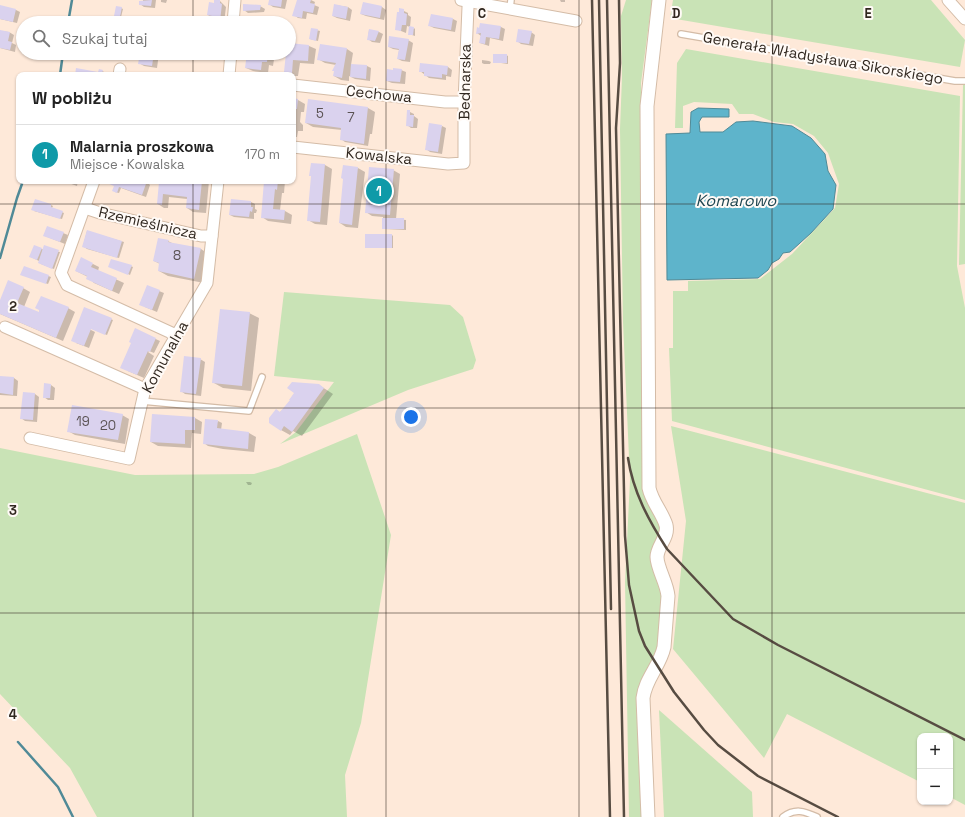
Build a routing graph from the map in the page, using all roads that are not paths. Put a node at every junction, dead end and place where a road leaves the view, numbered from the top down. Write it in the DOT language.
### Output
graph roads {
  1 [pos="236,0"];
  2 [pos="659,0"];
  3 [pos="948,0"];
  4 [pos="465,1"];
  5 [pos="511,5"];
  6 [pos="234,16"];
  7 [pos="965,19"];
  8 [pos="576,21"];
  9 [pos="681,34"];
  10 [pos="230,60"];
  11 [pos="229,72"];
  12 [pos="965,81"];
  13 [pos="296,85"];
  14 [pos="464,102"];
  15 [pos="296,147"];
  16 [pos="464,163"];
  17 [pos="93,184"];
  18 [pos="218,184"];
  19 [pos="85,208"];
  20 [pos="212,236"];
  21 [pos="5,327"];
  22 [pos="176,335"];
  23 [pos="262,377"];
  24 [pos="144,389"];
  25 [pos="141,400"];
  26 [pos="30,438"];
  27 [pos="648,817"];
  28 [pos="783,817"];
  29 [pos="817,817"];
  1 -- 6 [label="street"];
  2 -- 27 [label="street"];
  3 -- 7 [label="street"];
  4 -- 5 [label="street"];
  4 -- 14 [label="street, Bednarska"];
  5 -- 8 [label="street"];
  9 -- 12 [label="lane, Generała Władysława Sikorskiego"];
  10 -- 11 [label="street"];
  13 -- 14 [label="street, Cechowa"];
  14 -- 16 [label="street, Bednarska"];
  15 -- 16 [label="street, Kowalska"];
  17 -- 19 [label="street, Rzemieślnicza"];
  18 -- 20 [label="street, Komunalna"];
  19 -- 20 [label="street, Rzemieślnicza"];
  19 -- 22 [label="street, Rzemieślnicza"];
  20 -- 22 [label="street, Komunalna"];
  21 -- 24 [label="street"];
  22 -- 24 [label="street, Komunalna"];
  23 -- 25 [label="lane"];
  24 -- 25 [label="street, Komunalna"];
  25 -- 26 [label="street, Komunalna"];
  28 -- 29 [label="lane"];
}
